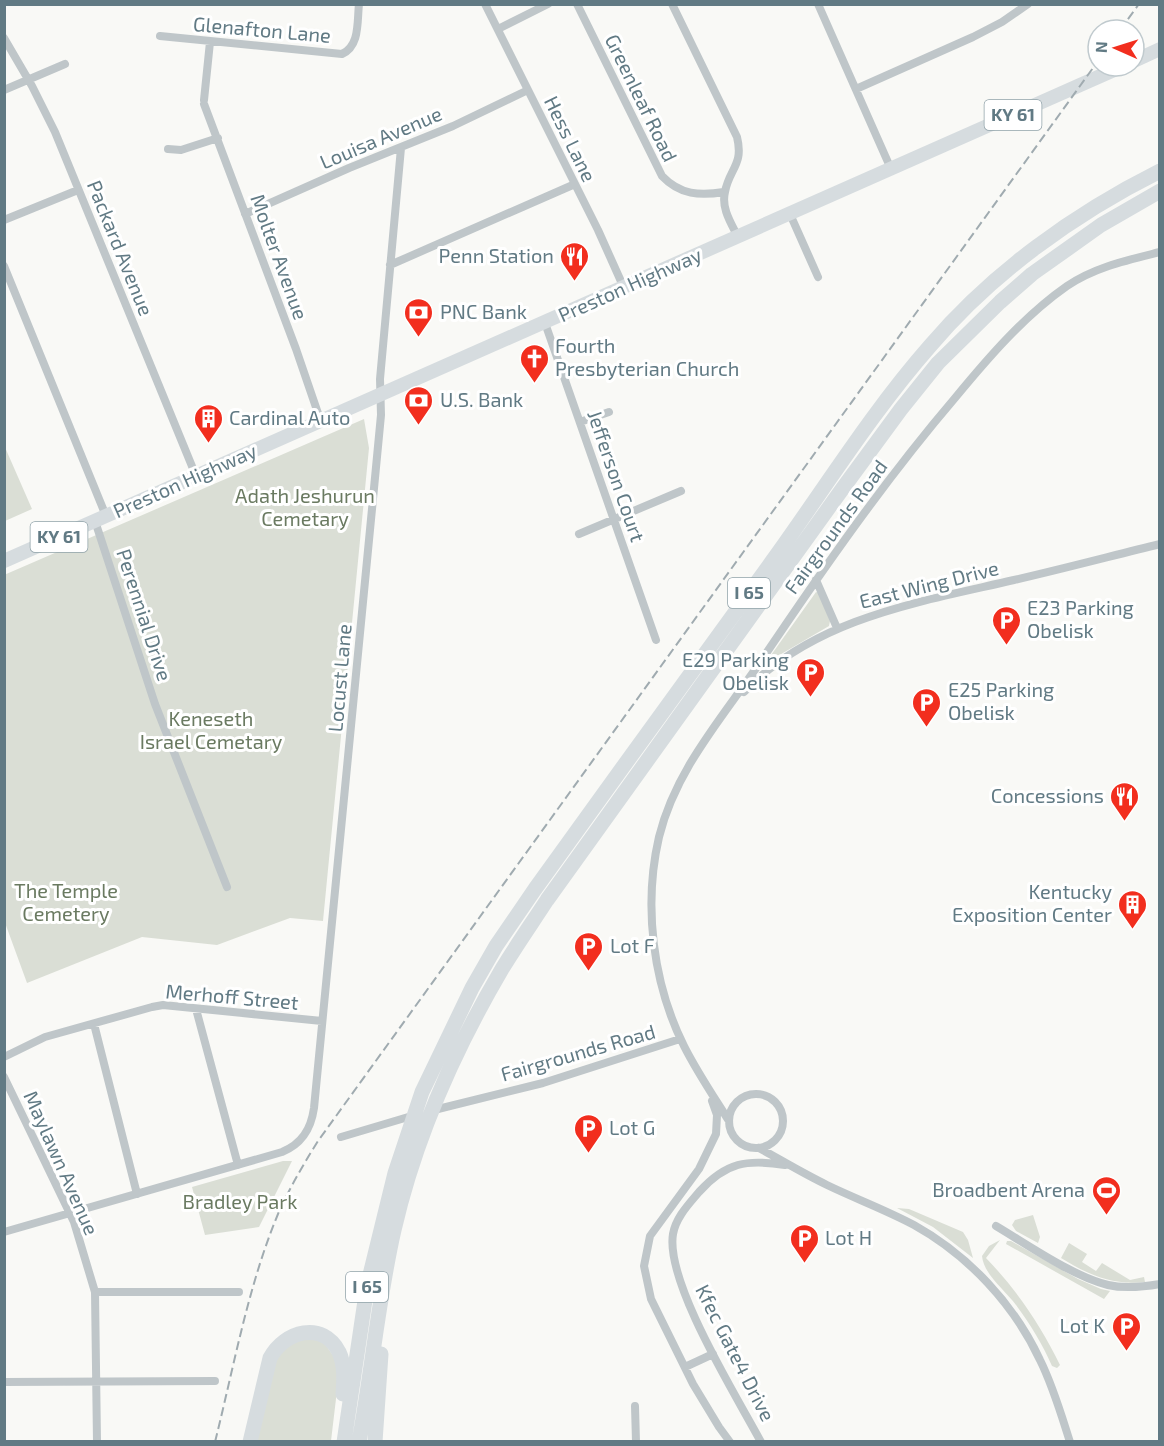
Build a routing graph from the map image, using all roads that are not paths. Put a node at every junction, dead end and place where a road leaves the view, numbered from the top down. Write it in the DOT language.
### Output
graph roads {
  1 [pos="359,4"];
  2 [pos="485,4"];
  3 [pos="548,4"];
  4 [pos="577,4"];
  5 [pos="672,4"];
  6 [pos="818,4"];
  7 [pos="1028,4"];
  8 [pos="498,29"];
  9 [pos="160,36"];
  10 [pos="4,38"];
  11 [pos="210,42"];
  12 [pos="1160,50"];
  13 [pos="1146,56"];
  14 [pos="65,64"];
  15 [pos="1096,78"];
  16 [pos="28,80"];
  17 [pos="856,89"];
  18 [pos="4,90"];
  19 [pos="528,90"];
  20 [pos="218,138"];
  21 [pos="401,148"];
  22 [pos="168,149"];
  23 [pos="891,169"];
  24 [pos="1160,171"];
  25 [pos="574,184"];
  26 [pos="78,190"];
  27 [pos="1160,191"];
  28 [pos="724,192"];
  29 [pos="245,214"];
  30 [pos="790,214"];
  31 [pos="4,220"];
  32 [pos="738,237"];
  33 [pos="1160,252"];
  34 [pos="390,265"];
  35 [pos="4,266"];
  36 [pos="818,277"];
  37 [pos="624,288"];
  38 [pos="544,323"];
  39 [pos="381,396"];
  40 [pos="609,412"];
  41 [pos="321,422"];
  42 [pos="580,422"];
  43 [pos="196,476"];
  44 [pos="681,491"];
  45 [pos="100,518"];
  46 [pos="614,521"];
  47 [pos="579,534"];
  48 [pos="1160,544"];
  49 [pos="4,561"];
  50 [pos="816,580"];
  51 [pos="837,628"];
  52 [pos="656,640"];
  53 [pos="730,706"];
  54 [pos="227,887"];
  55 [pos="196,1009"];
  56 [pos="322,1021"];
  57 [pos="94,1024"];
  58 [pos="680,1039"];
  59 [pos="4,1058"];
  60 [pos="4,1077"];
  61 [pos="708,1086"];
  62 [pos="729,1122"];
  63 [pos="341,1137"];
  64 [pos="759,1148"];
  65 [pos="238,1165"];
  66 [pos="791,1166"];
  67 [pos="137,1194"];
  68 [pos="70,1214"];
  69 [pos="996,1226"];
  70 [pos="4,1232"];
  71 [pos="1160,1284"];
  72 [pos="382,1285"];
  73 [pos="95,1292"];
  74 [pos="239,1292"];
  75 [pos="713,1354"];
  76 [pos="685,1367"];
  77 [pos="215,1381"];
  78 [pos="4,1382"];
  79 [pos="96,1382"];
  80 [pos="635,1406"];
  81 [pos="97,1442"];
  82 [pos="250,1442"];
  83 [pos="342,1442"];
  84 [pos="359,1442"];
  85 [pos="375,1442"];
  86 [pos="636,1442"];
  87 [pos="730,1442"];
  88 [pos="761,1442"];
  89 [pos="1070,1442"];
  1 -- 11 [label="street, Glenafton Lane"];
  2 -- 8 [label="street, Hess Lane"];
  3 -- 8 [label="street"];
  4 -- 28 [label="street, Greenleaf Road"];
  5 -- 28 [label="street"];
  6 -- 17 [label="street"];
  7 -- 17 [label="street"];
  8 -- 19 [label="street, Hess Lane"];
  9 -- 11 [label="street, Glenafton Lane"];
  10 -- 16 [label="street, Packard Avenue"];
  11 -- 20 [label="street, Molter Avenue"];
  12 -- 13 [label="main road"];
  14 -- 16 [label="street"];
  15 -- 23 [label="main road, Preston Highway / KY 61"];
  16 -- 18 [label="street"];
  16 -- 26 [label="street, Packard Avenue"];
  17 -- 23 [label="street"];
  19 -- 21 [label="street, Louisa Avenue"];
  19 -- 25 [label="street, Hess Lane"];
  20 -- 22 [label="street"];
  20 -- 29 [label="street, Molter Avenue"];
  21 -- 29 [label="street, Louisa Avenue"];
  21 -- 34 [label="street, Locust Lane"];
  23 -- 30 [label="main road, Preston Highway / KY 61"];
  24 -- 83 [label="highway, I 65"];
  25 -- 34 [label="street"];
  25 -- 37 [label="street, Hess Lane"];
  26 -- 31 [label="street"];
  26 -- 43 [label="street, Packard Avenue"];
  27 -- 72 [label="highway, I 65"];
  28 -- 32 [label="street"];
  29 -- 41 [label="street, Molter Avenue"];
  30 -- 32 [label="main road, Preston Highway / KY 61"];
  30 -- 36 [label="street"];
  32 -- 37 [label="main road, Preston Highway / KY 61"];
  33 -- 50 [label="street, Fairgrounds Road"];
  34 -- 39 [label="street, Locust Lane"];
  35 -- 45 [label="street, Perennial Drive"];
  37 -- 38 [label="main road, Preston Highway / KY 61"];
  38 -- 39 [label="main road, Preston Highway / KY 61"];
  38 -- 42 [label="street, Jefferson Court"];
  39 -- 41 [label="main road, Preston Highway / KY 61"];
  39 -- 56 [label="street, Locust Lane"];
  40 -- 42 [label="street"];
  41 -- 43 [label="main road, Preston Highway / KY 61"];
  42 -- 46 [label="street, Jefferson Court"];
  43 -- 45 [label="main road, Preston Highway / KY 61"];
  44 -- 46 [label="street"];
  45 -- 49 [label="main road, Preston Highway / KY 61"];
  45 -- 54 [label="street, Perennial Drive"];
  46 -- 47 [label="street"];
  46 -- 52 [label="street, Jefferson Court"];
  48 -- 51 [label="street, East Wing Drive"];
  50 -- 51 [label="street"];
  50 -- 53 [label="street, Fairgrounds Road"];
  51 -- 53 [label="street, East Wing Drive"];
  53 -- 58 [label="street, Fairgrounds Road"];
  55 -- 56 [label="street, Merhoff Street"];
  55 -- 57 [label="street, Merhoff Street"];
  55 -- 65 [label="street"];
  56 -- 65 [label="street, Locust Lane"];
  57 -- 59 [label="street, Merhoff Street"];
  57 -- 67 [label="street"];
  58 -- 61 [label="street"];
  58 -- 63 [label="street, Fairgrounds Road"];
  60 -- 68 [label="street, Maylawn Avenue"];
  61 -- 62 [label="street"];
  61 -- 76 [label="street"];
  62 -- 64 [label="street"];
  62 -- 64 [label="street"];
  64 -- 66 [label="street"];
  65 -- 67 [label="street, Locust Lane"];
  66 -- 75 [label="street, Kfec Gate4 Drive"];
  66 -- 89 [label="street"];
  67 -- 68 [label="street, Locust Lane"];
  68 -- 70 [label="street, Locust Lane"];
  68 -- 73 [label="street, Maylawn Avenue"];
  69 -- 71 [label="street"];
  72 -- 84 [label="highway, I 65"];
  72 -- 85 [label="highway"];
  73 -- 74 [label="street"];
  73 -- 79 [label="street, Maylawn Avenue"];
  75 -- 76 [label="street"];
  75 -- 88 [label="street, Kfec Gate4 Drive"];
  76 -- 87 [label="street"];
  77 -- 79 [label="street"];
  78 -- 79 [label="street"];
  79 -- 81 [label="street, Maylawn Avenue"];
  80 -- 86 [label="street"];
  82 -- 83 [label="highway"];
}
